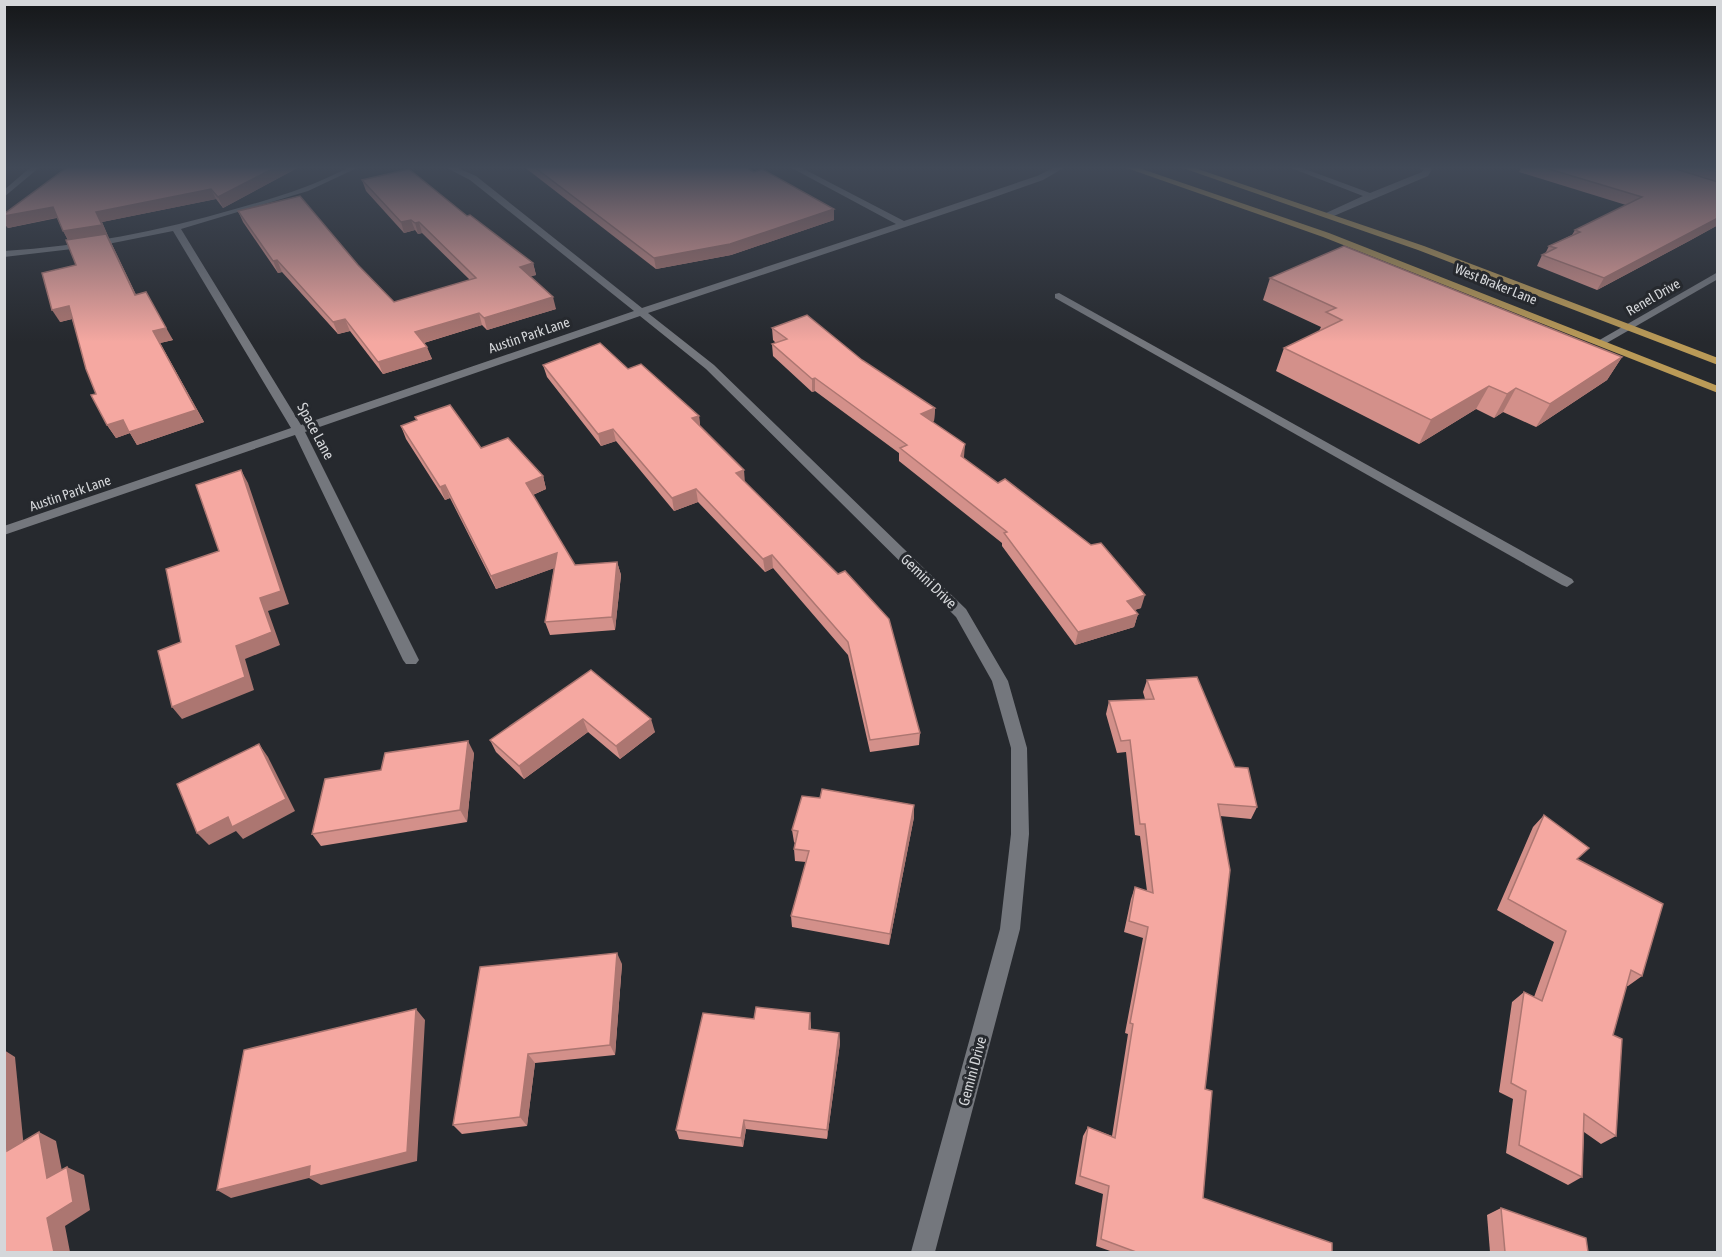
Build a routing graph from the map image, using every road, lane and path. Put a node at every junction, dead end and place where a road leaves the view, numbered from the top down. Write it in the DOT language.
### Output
graph roads {
  1 [pos="186,225"];
  2 [pos="531,225"];
  3 [pos="901,225"];
  4 [pos="1296,225"];
  5 [pos="1355,225"];
  6 [pos="174,228"];
  7 [pos="4,254"];
  8 [pos="1718,275"];
  9 [pos="1059,296"];
  10 [pos="641,312"];
  11 [pos="1629,327"];
  12 [pos="1601,342"];
  13 [pos="1718,362"];
  14 [pos="1718,390"];
  15 [pos="299,431"];
  16 [pos="4,531"];
  17 [pos="1567,582"];
  18 [pos="411,660"];
  19 [pos="923,1252"];
  1 -- 6 [label="street"];
  2 -- 10 [label="street, Gemini Drive"];
  3 -- 10 [label="street, Austin Park Lane"];
  4 -- 12 [label="main road, West Braker Lane"];
  5 -- 11 [label="main road, West Braker Lane"];
  6 -- 7 [label="street"];
  6 -- 15 [label="street, Space Lane"];
  8 -- 11 [label="street, Renel Drive"];
  9 -- 17 [label="street"];
  10 -- 15 [label="street, Austin Park Lane"];
  10 -- 19 [label="street, Gemini Drive"];
  11 -- 12 [label="street, Renel Drive"];
  11 -- 13 [label="main road, West Braker Lane"];
  12 -- 14 [label="main road, West Braker Lane"];
  15 -- 16 [label="street, Austin Park Lane"];
  15 -- 18 [label="street, Space Lane"];
}
